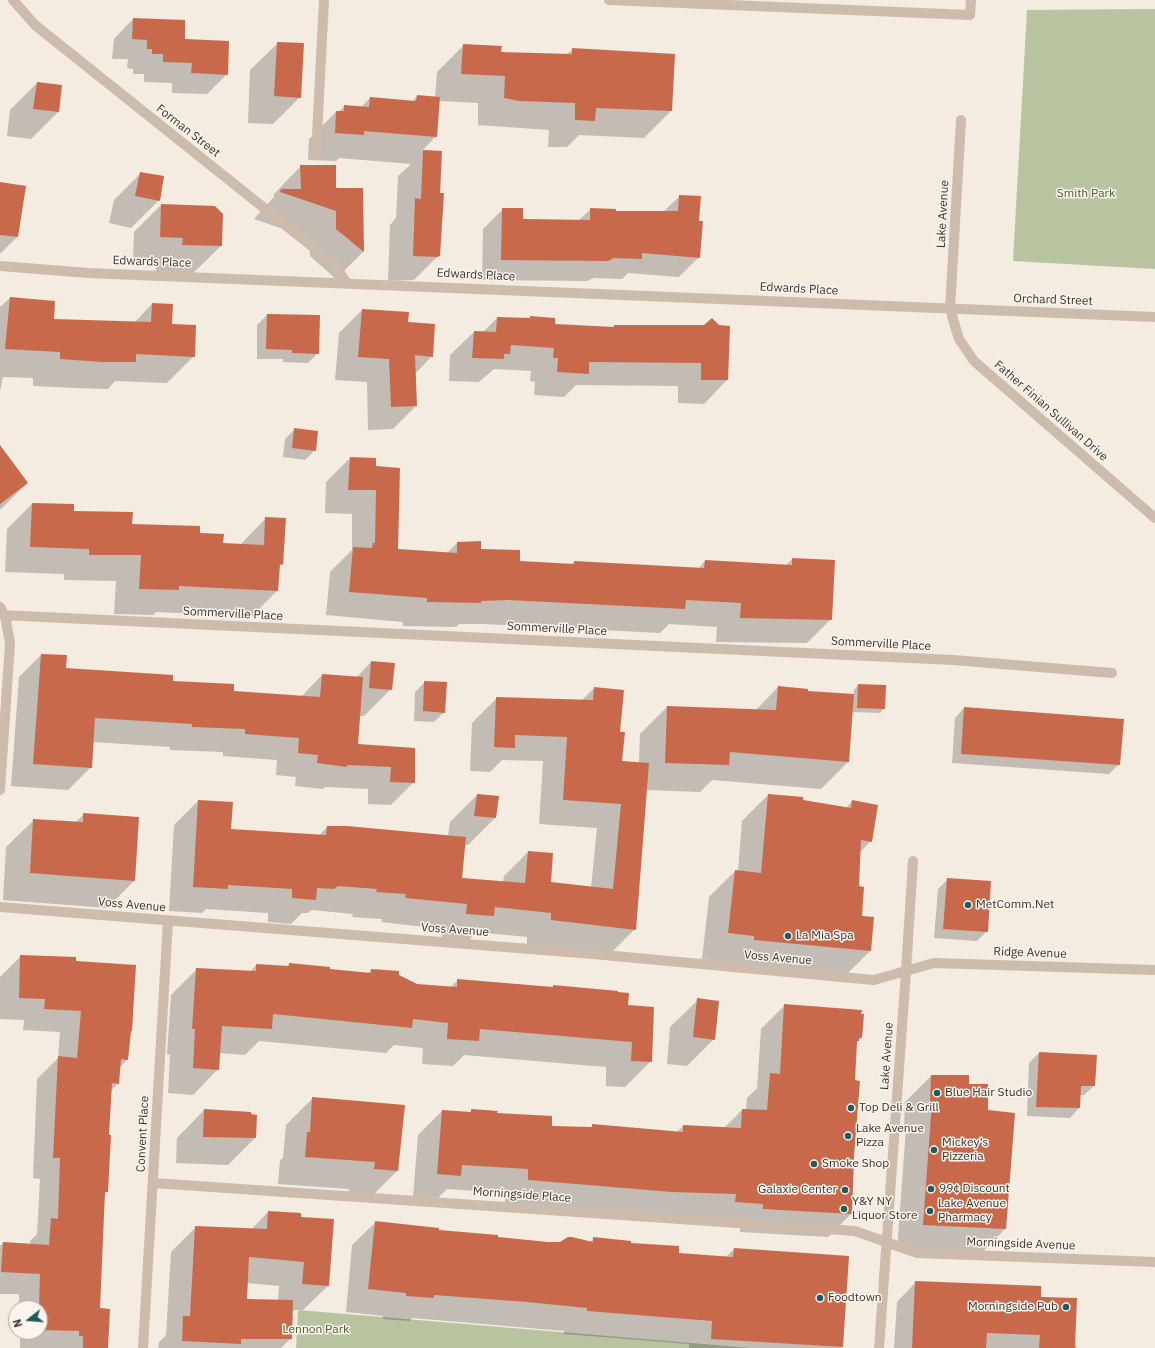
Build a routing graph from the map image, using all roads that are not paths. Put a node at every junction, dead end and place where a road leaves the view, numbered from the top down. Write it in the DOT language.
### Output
graph roads {
  1 [pos="13,0"];
  2 [pos="324,0"];
  3 [pos="610,0"];
  4 [pos="971,0"];
  5 [pos="961,120"];
  6 [pos="316,154"];
  7 [pos="0,266"];
  8 [pos="347,282"];
  9 [pos="950,309"];
  10 [pos="1155,317"];
  11 [pos="1155,518"];
  12 [pos="2,613"];
  13 [pos="1112,673"];
  14 [pos="0,790"];
  15 [pos="913,861"];
  16 [pos="0,907"];
  17 [pos="168,921"];
  18 [pos="1155,970"];
  19 [pos="906,971"];
  20 [pos="154,1183"];
  21 [pos="887,1243"];
  22 [pos="1155,1262"];
  23 [pos="143,1348"];
  24 [pos="879,1348"];
  1 -- 8 [label="street, Forman Street"];
  2 -- 6 [label="street"];
  3 -- 4 [label="street"];
  5 -- 9 [label="street, Lake Avenue"];
  7 -- 8 [label="street, Edwards Place"];
  8 -- 9 [label="street, Edwards Place"];
  9 -- 10 [label="street, Orchard Street"];
  9 -- 11 [label="street, Father Finian Sullivan Drive"];
  12 -- 13 [label="street, Sommerville Place"];
  12 -- 14 [label="street"];
  15 -- 19 [label="street, Lake Avenue"];
  16 -- 17 [label="street, Voss Avenue"];
  17 -- 19 [label="street, Voss Avenue"];
  17 -- 20 [label="street, Convent Place"];
  18 -- 19 [label="street, Ridge Avenue"];
  19 -- 21 [label="street, Lake Avenue"];
  20 -- 21 [label="street, Morningside Place"];
  20 -- 23 [label="street, Convent Place"];
  21 -- 22 [label="street, Morningside Avenue"];
  21 -- 24 [label="street, Lake Avenue"];
}
